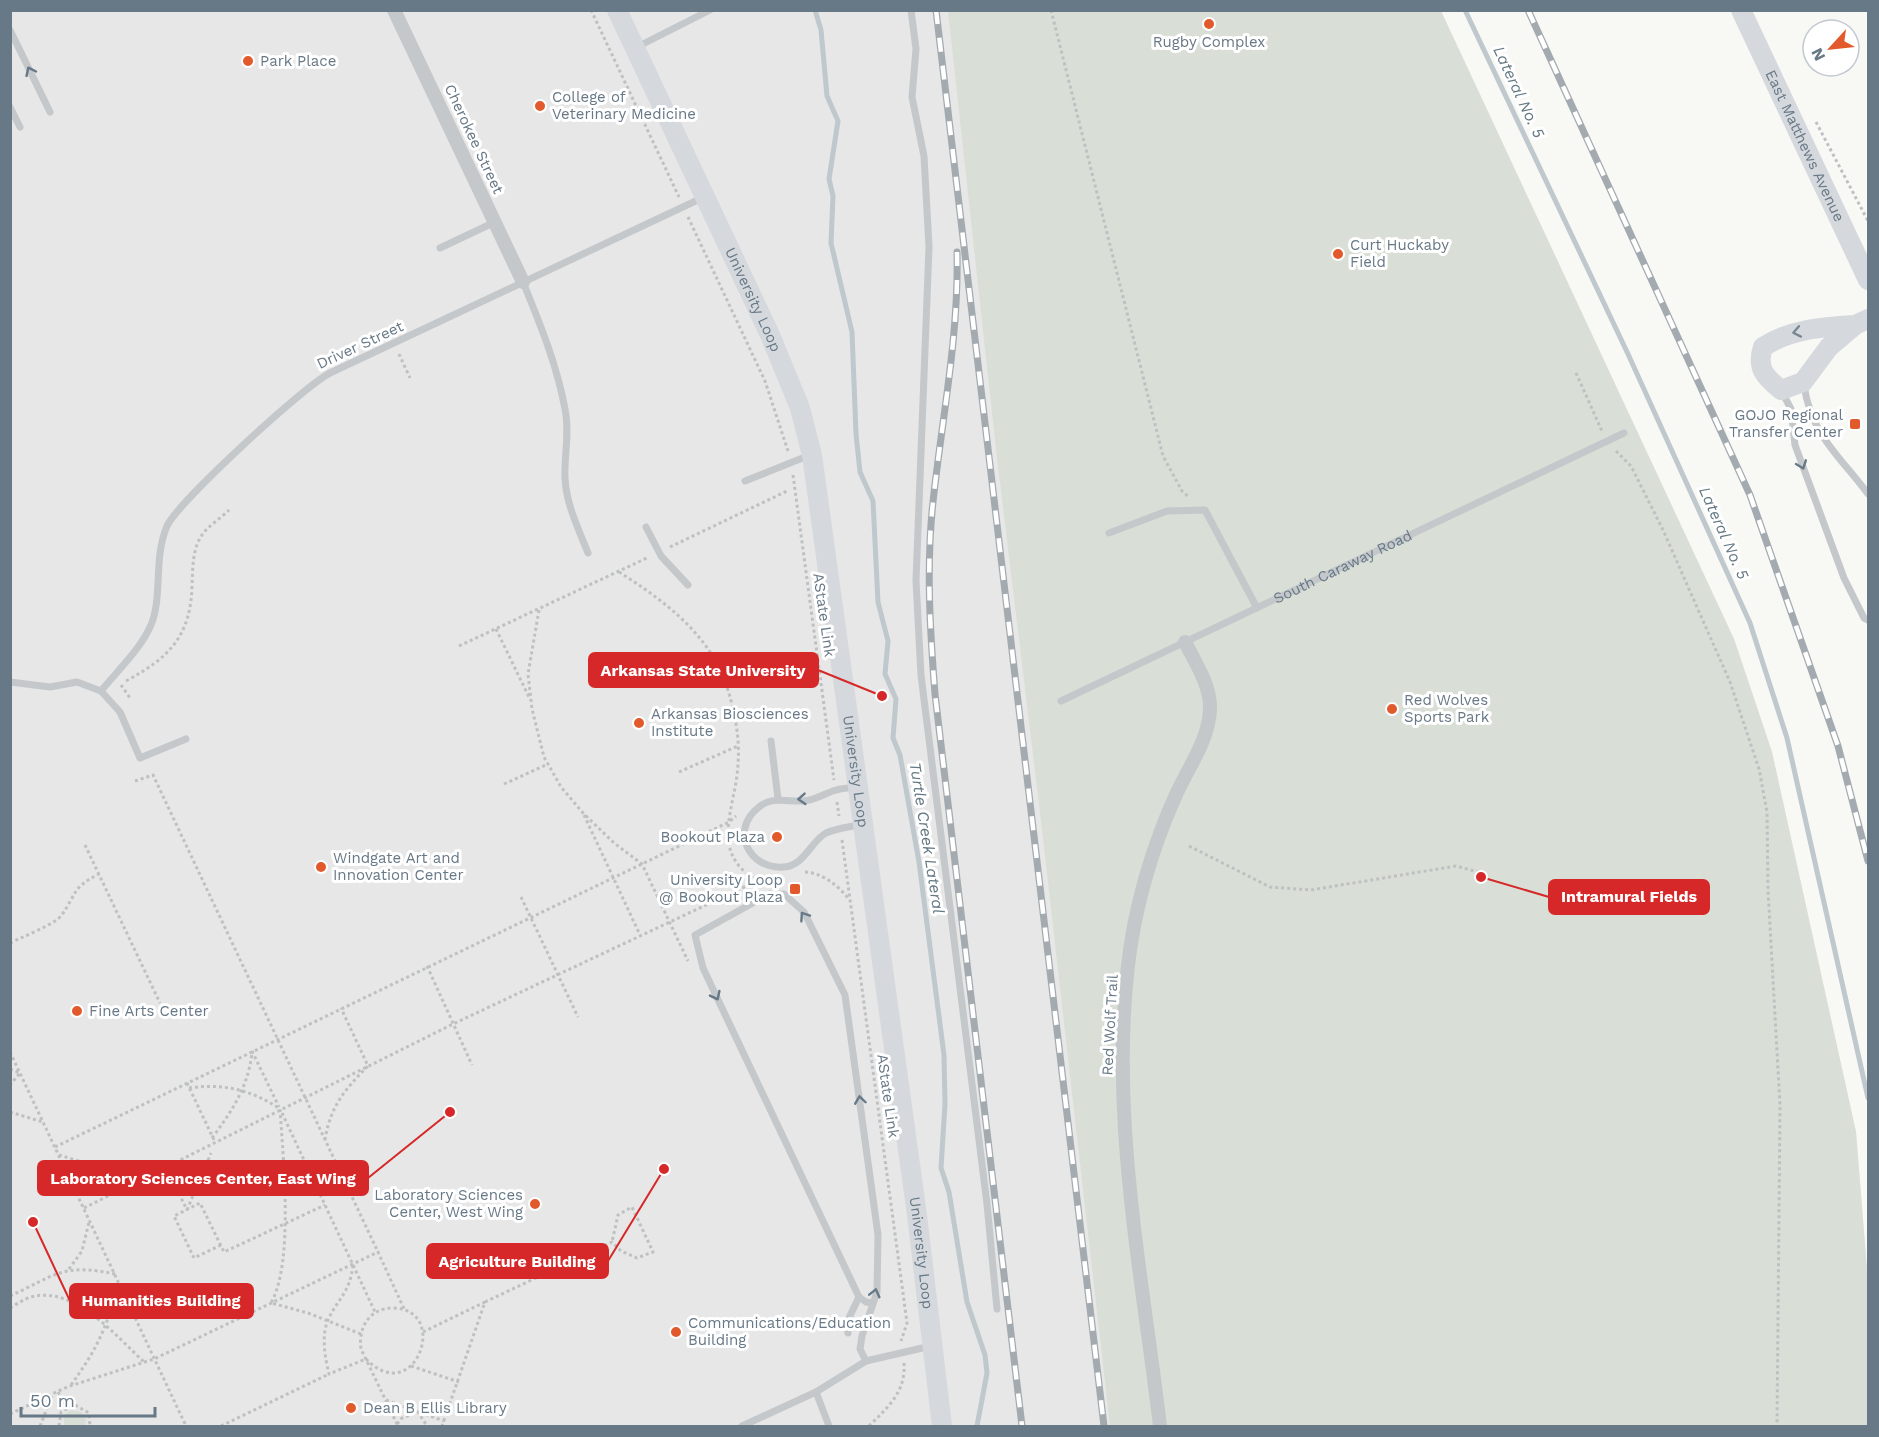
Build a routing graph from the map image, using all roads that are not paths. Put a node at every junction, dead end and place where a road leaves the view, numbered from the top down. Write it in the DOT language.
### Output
graph roads {
  1 [pos="394,10"];
  2 [pos="616,10"];
  3 [pos="710,10"];
  4 [pos="911,10"];
  5 [pos="1741,10"];
  6 [pos="10,30"];
  7 [pos="634,48"];
  8 [pos="10,107"];
  9 [pos="50,112"];
  10 [pos="20,127"];
  11 [pos="705,196"];
  12 [pos="1836,212"];
  13 [pos="495,222"];
  14 [pos="440,248"];
  15 [pos="1869,251"];
  16 [pos="1869,280"];
  17 [pos="523,282"];
  18 [pos="1862,322"];
  19 [pos="1803,382"];
  20 [pos="1781,390"];
  21 [pos="1624,433"];
  22 [pos="812,454"];
  23 [pos="745,481"];
  24 [pos="1869,494"];
  25 [pos="646,527"];
  26 [pos="1108,533"];
  27 [pos="588,553"];
  28 [pos="688,585"];
  29 [pos="1257,608"];
  30 [pos="1869,620"];
  31 [pos="1185,642"];
  32 [pos="10,682"];
  33 [pos="101,691"];
  34 [pos="1061,701"];
  35 [pos="186,739"];
  36 [pos="771,741"];
  37 [pos="858,787"];
  38 [pos="778,799"];
  39 [pos="863,824"];
  40 [pos="860,1297"];
  41 [pos="872,1303"];
  42 [pos="997,1309"];
  43 [pos="848,1333"];
  44 [pos="932,1345"];
  45 [pos="866,1361"];
  46 [pos="816,1392"];
  47 [pos="742,1426"];
  48 [pos="829,1426"];
  49 [pos="942,1426"];
  50 [pos="1160,1426"];
  1 -- 13 [label="street, Cherokee Street"];
  2 -- 7 [label="street, University Loop"];
  3 -- 7 [label="lane"];
  4 -- 42 [label="lane"];
  5 -- 12 [label="street, East Matthews Avenue"];
  9 -- 6 [label="lane, one-way"];
  7 -- 11 [label="street, University Loop"];
  8 -- 10 [label="lane"];
  11 -- 17 [label="lane, Driver Street"];
  11 -- 22 [label="street, University Loop"];
  12 -- 15 [label="street"];
  12 -- 16 [label="street, East Matthews Avenue"];
  13 -- 14 [label="lane"];
  13 -- 17 [label="street, Cherokee Street"];
  17 -- 27 [label="lane"];
  17 -- 33 [label="lane, Driver Street"];
  18 -- 19 [label="street"];
  18 -- 20 [label="street, one-way"];
  19 -- 20 [label="street"];
  19 -- 24 [label="lane"];
  20 -- 30 [label="lane, one-way"];
  21 -- 29 [label="lane, South Caraway Road"];
  22 -- 23 [label="lane"];
  22 -- 37 [label="street, University Loop"];
  25 -- 28 [label="lane"];
  26 -- 29 [label="lane"];
  29 -- 31 [label="lane, South Caraway Road"];
  31 -- 34 [label="lane, South Caraway Road"];
  31 -- 50 [label="street, Red Wolf Trail"];
  32 -- 33 [label="lane"];
  33 -- 35 [label="lane"];
  36 -- 38 [label="lane"];
  37 -- 38 [label="lane, one-way"];
  37 -- 39 [label="street, University Loop"];
  38 -- 39 [label="lane"];
  39 -- 44 [label="street, University Loop"];
  40 -- 41 [label="lane"];
  41 -- 40 [label="lane, one-way"];
  40 -- 43 [label="lane"];
  41 -- 45 [label="lane"];
  44 -- 45 [label="lane"];
  44 -- 49 [label="street, University Loop"];
  45 -- 46 [label="lane"];
  46 -- 47 [label="lane"];
  46 -- 48 [label="lane"];
}
